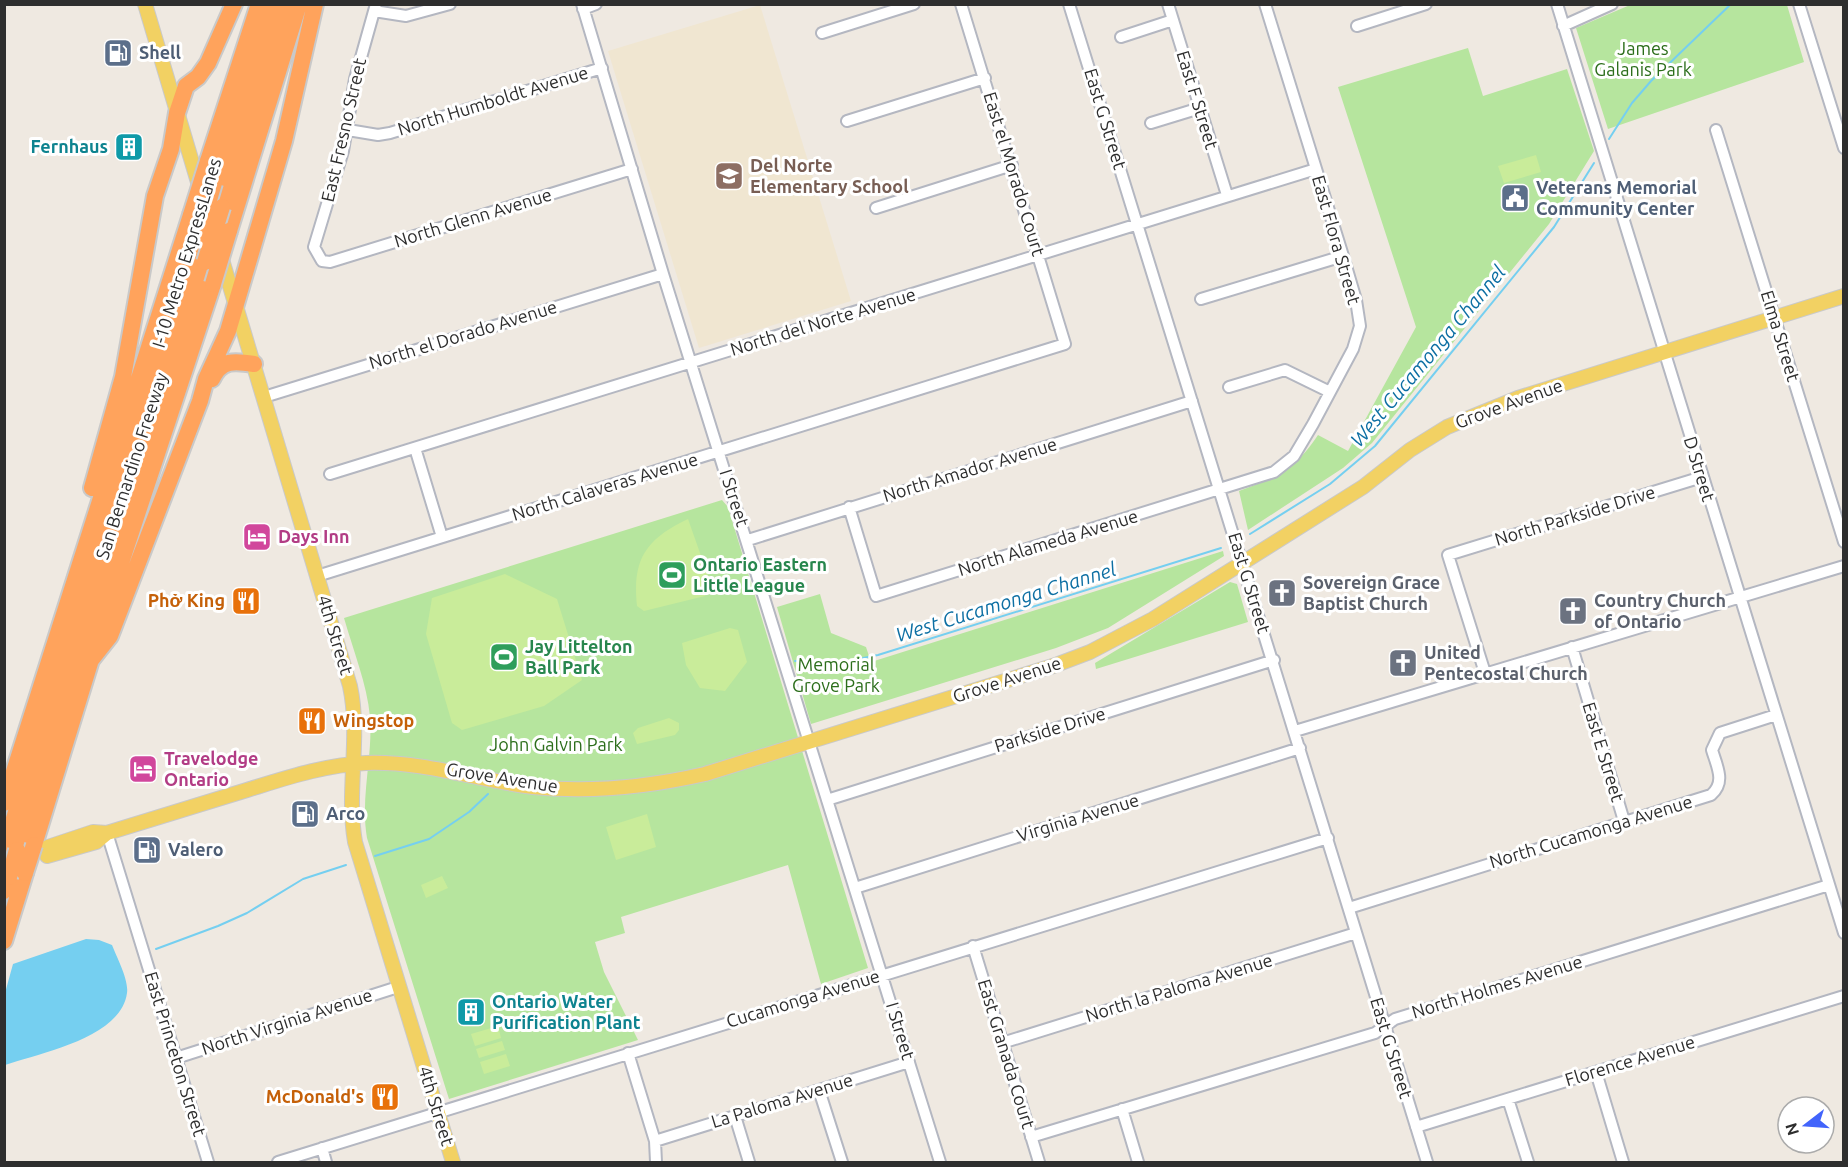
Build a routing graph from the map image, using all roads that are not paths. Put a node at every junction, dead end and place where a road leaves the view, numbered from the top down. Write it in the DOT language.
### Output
graph roads {
  1 [pos="145,4"];
  2 [pos="234,4"];
  3 [pos="259,4"];
  4 [pos="273,4"];
  5 [pos="286,4"];
  6 [pos="299,4"];
  7 [pos="315,4"];
  8 [pos="450,4"];
  9 [pos="596,4"];
  10 [pos="914,4"];
  11 [pos="961,4"];
  12 [pos="1069,4"];
  13 [pos="1168,4"];
  14 [pos="1265,4"];
  15 [pos="1426,4"];
  16 [pos="1557,4"];
  17 [pos="1612,4"];
  18 [pos="1799,4"];
  19 [pos="583,7"];
  20 [pos="375,8"];
  21 [pos="1173,20"];
  22 [pos="1357,26"];
  23 [pos="1563,26"];
  24 [pos="822,33"];
  25 [pos="1121,37"];
  26 [pos="602,68"];
  27 [pos="985,78"];
  28 [pos="1200,108"];
  29 [pos="177,113"];
  30 [pos="847,121"];
  31 [pos="1152,123"];
  32 [pos="348,130"];
  33 [pos="1716,130"];
  34 [pos="1844,148"];
  35 [pos="1012,165"];
  36 [pos="632,169"];
  37 [pos="1316,169"];
  38 [pos="1227,195"];
  39 [pos="876,208"];
  40 [pos="1137,223"];
  41 [pos="316,255"];
  42 [pos="1038,255"];
  43 [pos="1343,256"];
  44 [pos="663,274"];
  45 [pos="1844,296"];
  46 [pos="1201,299"];
  47 [pos="236,303"];
  48 [pos="1774,317"];
  49 [pos="1065,344"];
  50 [pos="1663,352"];
  51 [pos="691,363"];
  52 [pos="254,364"];
  53 [pos="1229,387"];
  54 [pos="1330,392"];
  55 [pos="264,397"];
  56 [pos="200,401"];
  57 [pos="1192,401"];
  58 [pos="415,448"];
  59 [pos="719,452"];
  60 [pos="330,474"];
  61 [pos="1702,477"];
  62 [pos="1220,489"];
  63 [pos="849,507"];
  64 [pos="442,537"];
  65 [pos="748,540"];
  66 [pos="1844,542"];
  67 [pos="83,554"];
  68 [pos="1243,562"];
  69 [pos="1844,566"];
  70 [pos="317,576"];
  71 [pos="1739,597"];
  72 [pos="1572,648"];
  73 [pos="91,660"];
  74 [pos="1274,660"];
  75 [pos="1485,673"];
  76 [pos="1776,715"];
  77 [pos="1295,731"];
  78 [pos="809,742"];
  79 [pos="1300,748"];
  80 [pos="353,764"];
  81 [pos="827,800"];
  82 [pos="4,803"];
  83 [pos="1624,821"];
  84 [pos="107,833"];
  85 [pos="1328,838"];
  86 [pos="43,849"];
  87 [pos="11,850"];
  88 [pos="13,881"];
  89 [pos="1829,885"];
  90 [pos="855,888"];
  91 [pos="1349,908"];
  92 [pos="1356,933"];
  93 [pos="1844,933"];
  94 [pos="4,941"];
  95 [pos="973,946"];
  96 [pos="882,975"];
  97 [pos="398,987"];
  98 [pos="1844,996"];
  99 [pos="1385,1026"];
  100 [pos="1002,1043"];
  101 [pos="628,1053"];
  102 [pos="176,1058"];
  103 [pos="909,1062"];
  104 [pos="1596,1072"];
  105 [pos="819,1090"];
  106 [pos="1508,1100"];
  107 [pos="1122,1109"];
  108 [pos="438,1113"];
  109 [pos="735,1116"];
  110 [pos="1416,1127"];
  111 [pos="1031,1137"];
  112 [pos="655,1141"];
  113 [pos="322,1148"];
  114 [pos="208,1162"];
  115 [pos="278,1162"];
  116 [pos="326,1162"];
  117 [pos="453,1162"];
  118 [pos="656,1162"];
  119 [pos="749,1162"];
  120 [pos="842,1162"];
  121 [pos="940,1162"];
  122 [pos="1039,1162"];
  123 [pos="1138,1162"];
  124 [pos="1427,1162"];
  125 [pos="1528,1162"];
  126 [pos="1623,1162"];
  1 -- 29 [label="main road, 4th Street"];
  2 -- 29 [label="highway"];
  3 -- 67 [label="highway, San Bernardino Freeway, bridge"];
  4 -- 87 [label="highway, I-10 Metro ExpressLanes, bridge"];
  5 -- 87 [label="highway, I-10 Metro ExpressLanes, bridge"];
  6 -- 73 [label="highway, San Bernardino Freeway, bridge"];
  7 -- 47 [label="highway"];
  8 -- 20 [label="street"];
  9 -- 19 [label="street"];
  10 -- 24 [label="street"];
  11 -- 27 [label="street, East el Morado Court"];
  12 -- 40 [label="street, East G Street"];
  13 -- 21 [label="street, East F Street"];
  14 -- 37 [label="street, East Flora Street"];
  15 -- 22 [label="street"];
  16 -- 23 [label="street, D Street"];
  17 -- 23 [label="street"];
  18 -- 34 [label="street"];
  19 -- 26 [label="street, I Street"];
  20 -- 32 [label="street, East Fresno Street"];
  21 -- 25 [label="street"];
  21 -- 28 [label="street, East F Street"];
  23 -- 50 [label="street, D Street"];
  26 -- 32 [label="street, North Humboldt Avenue"];
  26 -- 36 [label="street, I Street"];
  27 -- 30 [label="street"];
  27 -- 35 [label="street, East el Morado Court"];
  28 -- 31 [label="street"];
  28 -- 38 [label="street, East F Street"];
  29 -- 47 [label="main road, 4th Street"];
  29 -- 67 [label="highway"];
  32 -- 41 [label="street, East Fresno Street"];
  33 -- 48 [label="street, Elma Street"];
  35 -- 39 [label="street"];
  35 -- 42 [label="street, East el Morado Court"];
  36 -- 41 [label="street, North Glenn Avenue"];
  36 -- 44 [label="street, I Street"];
  37 -- 38 [label="street, North del Norte Avenue"];
  37 -- 43 [label="street, East Flora Street"];
  38 -- 40 [label="street, North del Norte Avenue"];
  40 -- 42 [label="street, North del Norte Avenue"];
  40 -- 57 [label="street, East G Street"];
  42 -- 49 [label="street, East el Morado Court"];
  42 -- 51 [label="street, North del Norte Avenue"];
  43 -- 46 [label="street"];
  43 -- 54 [label="street, East Flora Street"];
  44 -- 51 [label="street, I Street"];
  44 -- 55 [label="street, North el Dorado Avenue"];
  45 -- 48 [label="main road, Grove Avenue"];
  47 -- 52 [label="main road, 4th Street"];
  47 -- 56 [label="highway"];
  48 -- 50 [label="main road, Grove Avenue"];
  48 -- 66 [label="street, Elma Street"];
  49 -- 59 [label="street, North Calaveras Avenue"];
  50 -- 61 [label="street, D Street"];
  50 -- 68 [label="main road, Grove Avenue"];
  51 -- 58 [label="street, North del Norte Avenue"];
  51 -- 59 [label="street, I Street"];
  52 -- 55 [label="main road, 4th Street"];
  52 -- 56 [label="highway"];
  53 -- 54 [label="street"];
  54 -- 62 [label="street, East Flora Street"];
  55 -- 70 [label="main road, 4th Street"];
  56 -- 73 [label="highway"];
  57 -- 62 [label="street, East G Street"];
  57 -- 63 [label="street, North Amador Avenue"];
  58 -- 60 [label="street, North del Norte Avenue"];
  58 -- 64 [label="street"];
  59 -- 64 [label="street, North Calaveras Avenue"];
  59 -- 65 [label="street, I Street"];
  61 -- 71 [label="street, D Street"];
  61 -- 75 [label="street, North Parkside Drive"];
  62 -- 63 [label="street, North Alameda Avenue"];
  62 -- 68 [label="street, East G Street"];
  63 -- 65 [label="street, North Amador Avenue"];
  64 -- 70 [label="street, North Calaveras Avenue"];
  65 -- 78 [label="street, I Street"];
  67 -- 82 [label="highway, San Bernardino Freeway"];
  68 -- 74 [label="street, East G Street"];
  68 -- 78 [label="main road, Grove Avenue"];
  69 -- 71 [label="street"];
  70 -- 80 [label="main road, 4th Street"];
  71 -- 72 [label="street"];
  71 -- 76 [label="street, D Street"];
  72 -- 75 [label="street"];
  72 -- 83 [label="street, East E Street"];
  73 -- 86 [label="highway, San Bernardino Freeway"];
  74 -- 77 [label="street, East G Street"];
  74 -- 81 [label="street, Parkside Drive"];
  75 -- 77 [label="street"];
  76 -- 83 [label="street, North Cucamonga Avenue"];
  76 -- 89 [label="street, D Street"];
  77 -- 79 [label="street, East G Street"];
  78 -- 80 [label="main road, Grove Avenue"];
  78 -- 81 [label="street, I Street"];
  79 -- 85 [label="street, East G Street"];
  79 -- 90 [label="street, Virginia Avenue"];
  80 -- 84 [label="main road, Grove Avenue"];
  80 -- 97 [label="main road, 4th Street"];
  81 -- 90 [label="street, I Street"];
  83 -- 91 [label="street, North Cucamonga Avenue"];
  84 -- 86 [label="main road, Grove Avenue"];
  84 -- 102 [label="street, East Princeton Street"];
  85 -- 91 [label="street, East G Street"];
  85 -- 95 [label="street, Cucamonga Avenue"];
  86 -- 88 [label="highway, San Bernardino Freeway, bridge"];
  87 -- 88 [label="highway, I-10 Metro ExpressLanes, bridge"];
  88 -- 94 [label="highway, San Bernardino Freeway"];
  89 -- 93 [label="street, D Street"];
  89 -- 99 [label="street, North Holmes Avenue"];
  90 -- 96 [label="street, I Street"];
  91 -- 92 [label="street, East G Street"];
  92 -- 99 [label="street, East G Street"];
  92 -- 100 [label="street, North la Paloma Avenue"];
  95 -- 96 [label="street, Cucamonga Avenue"];
  95 -- 100 [label="street, East Granada Court"];
  96 -- 101 [label="street, Cucamonga Avenue"];
  96 -- 103 [label="street, I Street"];
  97 -- 102 [label="street, North Virginia Avenue"];
  97 -- 108 [label="main road, 4th Street"];
  98 -- 104 [label="street, Florence Avenue"];
  99 -- 107 [label="street, North Holmes Avenue"];
  99 -- 110 [label="street, East G Street"];
  100 -- 111 [label="street, East Granada Court"];
  101 -- 108 [label="street, Cucamonga Avenue"];
  101 -- 112 [label="street"];
  102 -- 114 [label="street, East Princeton Street"];
  103 -- 105 [label="street, La Paloma Avenue"];
  103 -- 121 [label="street, I Street"];
  104 -- 106 [label="street, Florence Avenue"];
  104 -- 126 [label="street"];
  105 -- 109 [label="street, La Paloma Avenue"];
  105 -- 120 [label="street"];
  106 -- 110 [label="street, Florence Avenue"];
  106 -- 125 [label="street"];
  107 -- 111 [label="street, North Holmes Avenue"];
  107 -- 123 [label="street"];
  108 -- 113 [label="street, Cucamonga Avenue"];
  108 -- 117 [label="main road, 4th Street"];
  109 -- 112 [label="street, La Paloma Avenue"];
  109 -- 119 [label="street"];
  110 -- 124 [label="street, East G Street"];
  111 -- 122 [label="street, East Granada Court"];
  112 -- 118 [label="street"];
  113 -- 115 [label="street, Cucamonga Avenue"];
  113 -- 116 [label="street"];
}
